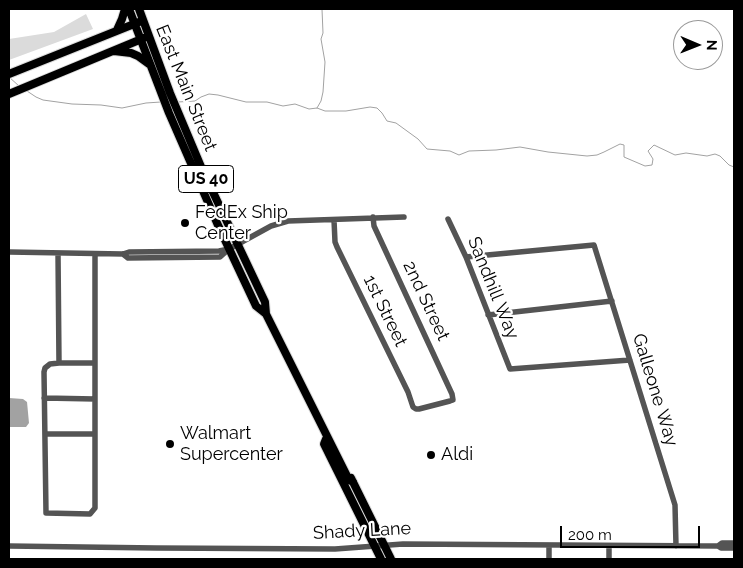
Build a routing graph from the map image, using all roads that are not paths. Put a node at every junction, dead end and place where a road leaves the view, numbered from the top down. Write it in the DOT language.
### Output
graph roads {
  1 [pos="125,9"];
  2 [pos="130,9"];
  3 [pos="139,9"];
  4 [pos="142,19"];
  5 [pos="135,24"];
  6 [pos="117,30"];
  7 [pos="148,36"];
  8 [pos="140,39"];
  9 [pos="112,51"];
  10 [pos="150,64"];
  11 [pos="12,73"];
  12 [pos="11,93"];
  13 [pos="373,217"];
  14 [pos="404,217"];
  15 [pos="448,219"];
  16 [pos="334,220"];
  17 [pos="233,247"];
  18 [pos="9,252"];
  19 [pos="58,253"];
  20 [pos="95,254"];
  21 [pos="466,258"];
  22 [pos="612,301"];
  23 [pos="488,314"];
  24 [pos="630,360"];
  25 [pos="59,363"];
  26 [pos="95,363"];
  27 [pos="44,398"];
  28 [pos="94,398"];
  29 [pos="420,409"];
  30 [pos="45,434"];
  31 [pos="94,434"];
  32 [pos="326,437"];
  33 [pos="734,543"];
  34 [pos="384,545"];
  35 [pos="549,545"];
  36 [pos="9,546"];
  37 [pos="609,546"];
  38 [pos="676,546"];
  39 [pos="718,546"];
  40 [pos="374,547"];
  41 [pos="734,548"];
  42 [pos="381,559"];
  43 [pos="391,559"];
  44 [pos="549,559"];
  45 [pos="609,559"];
  1 -- 6 [label="main road"];
  2 -- 5 [label="main road, East Main Street / US 40"];
  3 -- 4 [label="main road, East Main Street / US 40"];
  4 -- 5 [label="main road"];
  4 -- 7 [label="main road, East Main Street / US 40"];
  5 -- 6 [label="main road"];
  5 -- 8 [label="main road, East Main Street / US 40"];
  6 -- 11 [label="main road"];
  7 -- 8 [label="main road"];
  7 -- 17 [label="main road, East Main Street / US 40"];
  8 -- 9 [label="main road"];
  8 -- 10 [label="main road, East Main Street / US 40"];
  9 -- 10 [label="main road"];
  9 -- 12 [label="main road"];
  10 -- 17 [label="main road, East Main Street / US 40"];
  13 -- 14 [label="street"];
  13 -- 16 [label="street"];
  13 -- 29 [label="street, 2nd Street"];
  15 -- 21 [label="street, Sandhill Way"];
  16 -- 17 [label="street"];
  16 -- 29 [label="street, 1st Street"];
  17 -- 20 [label="street"];
  17 -- 32 [label="main road, East Main Street / US 40"];
  18 -- 19 [label="street"];
  19 -- 20 [label="street"];
  19 -- 25 [label="street"];
  20 -- 26 [label="street"];
  21 -- 22 [label="street, Galleone Way"];
  21 -- 23 [label="street, Sandhill Way"];
  22 -- 23 [label="street"];
  22 -- 24 [label="street, Galleone Way"];
  23 -- 24 [label="street, Sandhill Way"];
  24 -- 38 [label="street, Galleone Way"];
  25 -- 26 [label="street"];
  25 -- 27 [label="street"];
  26 -- 28 [label="street"];
  27 -- 28 [label="street"];
  27 -- 30 [label="street"];
  28 -- 31 [label="street"];
  30 -- 31 [label="street"];
  30 -- 31 [label="street"];
  32 -- 34 [label="main road"];
  32 -- 40 [label="main road, East Main Street / US 40"];
  33 -- 39 [label="street, Shady Lane"];
  34 -- 35 [label="street, Shady Lane"];
  34 -- 40 [label="street, Shady Lane"];
  34 -- 43 [label="main road"];
  35 -- 37 [label="street, Shady Lane"];
  35 -- 44 [label="street"];
  36 -- 40 [label="street, Shady Lane"];
  37 -- 38 [label="street, Shady Lane"];
  37 -- 45 [label="street"];
  38 -- 39 [label="street, Shady Lane"];
  39 -- 41 [label="street, Shady Lane"];
  40 -- 42 [label="main road, East Main Street / US 40"];
}
